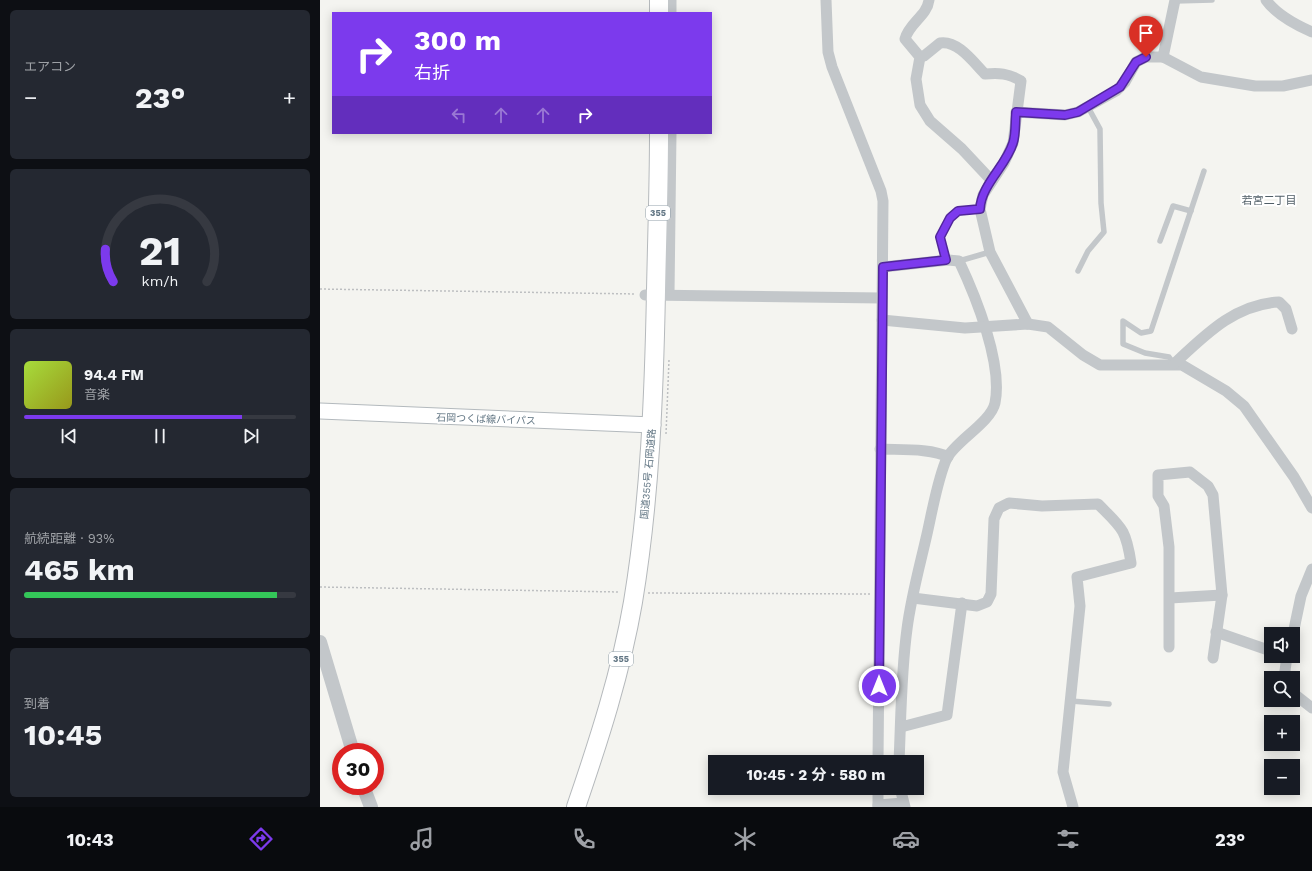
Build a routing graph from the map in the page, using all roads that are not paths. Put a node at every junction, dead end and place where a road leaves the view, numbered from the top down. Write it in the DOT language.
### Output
graph roads {
  1 [pos="660,0"];
  2 [pos="671,0"];
  3 [pos="815,0"];
  4 [pos="826,0"];
  5 [pos="929,0"];
  6 [pos="1212,0"];
  7 [pos="1266,0"];
  8 [pos="1175,1"];
  9 [pos="660,12"];
  10 [pos="671,12"];
  11 [pos="1312,32"];
  12 [pos="920,57"];
  13 [pos="1163,57"];
  14 [pos="1312,80"];
  15 [pos="1088,107"];
  16 [pos="1016,112"];
  17 [pos="659,134"];
  18 [pos="671,134"];
  19 [pos="1204,171"];
  20 [pos="992,181"];
  21 [pos="980,209"];
  22 [pos="1191,211"];
  23 [pos="1160,241"];
  24 [pos="990,252"];
  25 [pos="946,260"];
  26 [pos="959,261"];
  27 [pos="883,267"];
  28 [pos="1078,271"];
  29 [pos="657,294"];
  30 [pos="882,298"];
  31 [pos="882,320"];
  32 [pos="1028,324"];
  33 [pos="986,327"];
  34 [pos="1292,329"];
  35 [pos="1174,364"];
  36 [pos="320,411"];
  37 [pos="653,425"];
  38 [pos="880,449"];
  39 [pos="948,457"];
  40 [pos="1312,508"];
  41 [pos="1312,569"];
  42 [pos="1222,595"];
  43 [pos="913,598"];
  44 [pos="1170,598"];
  45 [pos="962,603"];
  46 [pos="1294,627"];
  47 [pos="1216,632"];
  48 [pos="320,642"];
  49 [pos="1169,647"];
  50 [pos="1264,649"];
  51 [pos="1214,658"];
  52 [pos="1300,699"];
  53 [pos="1071,701"];
  54 [pos="1108,704"];
  55 [pos="1312,708"];
  56 [pos="901,727"];
  57 [pos="350,743"];
  58 [pos="878,755"];
  59 [pos="900,755"];
  60 [pos="366,795"];
  61 [pos="878,795"];
  62 [pos="902,795"];
  63 [pos="904,805"];
  64 [pos="878,806"];
  65 [pos="371,807"];
  66 [pos="576,807"];
  67 [pos="1074,807"];
  1 -- 9 [label="highway"];
  2 -- 10 [label="street"];
  3 -- 4 [label="street"];
  4 -- 27 [label="street"];
  5 -- 12 [label="street"];
  6 -- 8 [label="lane"];
  7 -- 11 [label="street"];
  8 -- 13 [label="street"];
  12 -- 16 [label="street"];
  12 -- 20 [label="street"];
  13 -- 14 [label="street"];
  13 -- 15 [label="street"];
  15 -- 16 [label="street"];
  15 -- 28 [label="lane"];
  16 -- 20 [label="street"];
  17 -- 29 [label="highway, 国道355号 石岡道路 / 355"];
  18 -- 29 [label="street"];
  19 -- 22 [label="lane"];
  20 -- 21 [label="street"];
  21 -- 24 [label="street"];
  21 -- 25 [label="lane"];
  22 -- 23 [label="lane"];
  22 -- 35 [label="lane"];
  24 -- 26 [label="lane"];
  24 -- 32 [label="street"];
  25 -- 26 [label="street"];
  25 -- 27 [label="street"];
  26 -- 33 [label="street"];
  27 -- 30 [label="street"];
  29 -- 30 [label="street"];
  29 -- 37 [label="highway, 国道355号 石岡道路 / 355"];
  30 -- 31 [label="street"];
  31 -- 33 [label="street"];
  31 -- 38 [label="street"];
  32 -- 33 [label="street"];
  32 -- 35 [label="street"];
  33 -- 39 [label="street"];
  34 -- 35 [label="street"];
  35 -- 40 [label="street"];
  36 -- 37 [label="main road, 石岡つくば線バイパス"];
  37 -- 66 [label="highway, 国道355号 石岡道路 / 355"];
  38 -- 39 [label="street"];
  38 -- 58 [label="street"];
  39 -- 43 [label="street"];
  41 -- 46 [label="street"];
  42 -- 44 [label="street"];
  42 -- 44 [label="street"];
  42 -- 47 [label="street"];
  43 -- 45 [label="street"];
  43 -- 56 [label="street"];
  44 -- 49 [label="street"];
  45 -- 53 [label="street"];
  45 -- 56 [label="street"];
  47 -- 50 [label="street"];
  47 -- 51 [label="street"];
  48 -- 57 [label="street"];
  52 -- 55 [label="street"];
  53 -- 54 [label="lane"];
  53 -- 67 [label="street"];
  56 -- 59 [label="street"];
  60 -- 65 [label="street"];
  61 -- 64 [label="street"];
  62 -- 63 [label="street"];
  63 -- 64 [label="street"];
}
